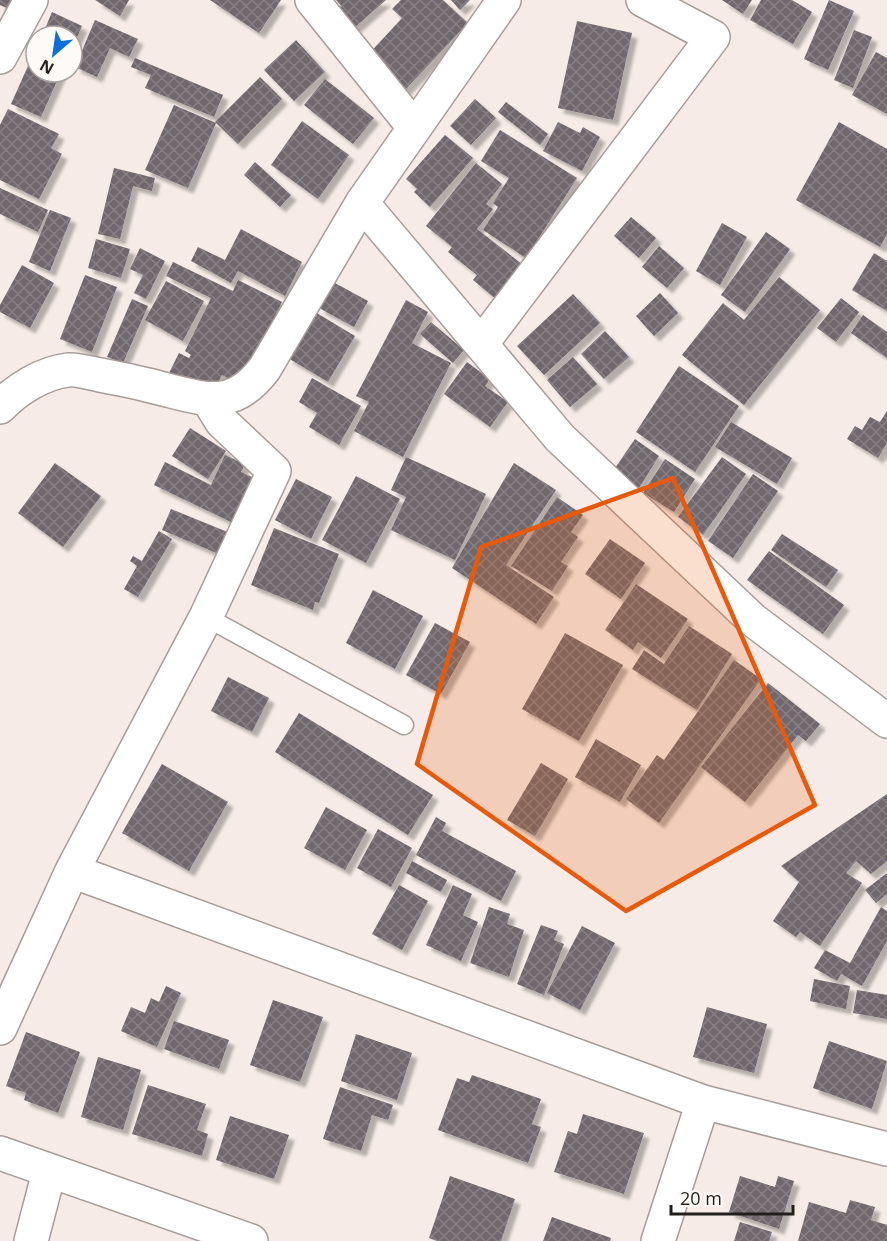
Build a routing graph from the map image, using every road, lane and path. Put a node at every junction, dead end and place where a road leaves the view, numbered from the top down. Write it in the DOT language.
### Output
graph roads {
  1 [pos="32,0"];
  2 [pos="312,0"];
  3 [pos="504,0"];
  4 [pos="643,0"];
  5 [pos="0,57"];
  6 [pos="413,126"];
  7 [pos="362,203"];
  8 [pos="482,343"];
  9 [pos="209,401"];
  10 [pos="0,407"];
  11 [pos="206,617"];
  12 [pos="887,721"];
  13 [pos="404,725"];
  14 [pos="72,871"];
  15 [pos="0,1028"];
  16 [pos="703,1102"];
  17 [pos="887,1149"];
  18 [pos="0,1153"];
  19 [pos="49,1172"];
  20 [pos="31,1241"];
  21 [pos="251,1241"];
  22 [pos="658,1241"];
  1 -- 5 [label="street"];
  2 -- 6 [label="street"];
  3 -- 6 [label="street"];
  4 -- 8 [label="street"];
  6 -- 7 [label="street"];
  7 -- 8 [label="street"];
  7 -- 9 [label="street"];
  8 -- 12 [label="street"];
  9 -- 10 [label="street"];
  9 -- 11 [label="street"];
  11 -- 13 [label="lane"];
  11 -- 14 [label="street"];
  14 -- 15 [label="street"];
  14 -- 16 [label="street"];
  16 -- 17 [label="street"];
  16 -- 22 [label="street"];
  18 -- 19 [label="street"];
  19 -- 20 [label="street"];
  19 -- 21 [label="street"];
}
